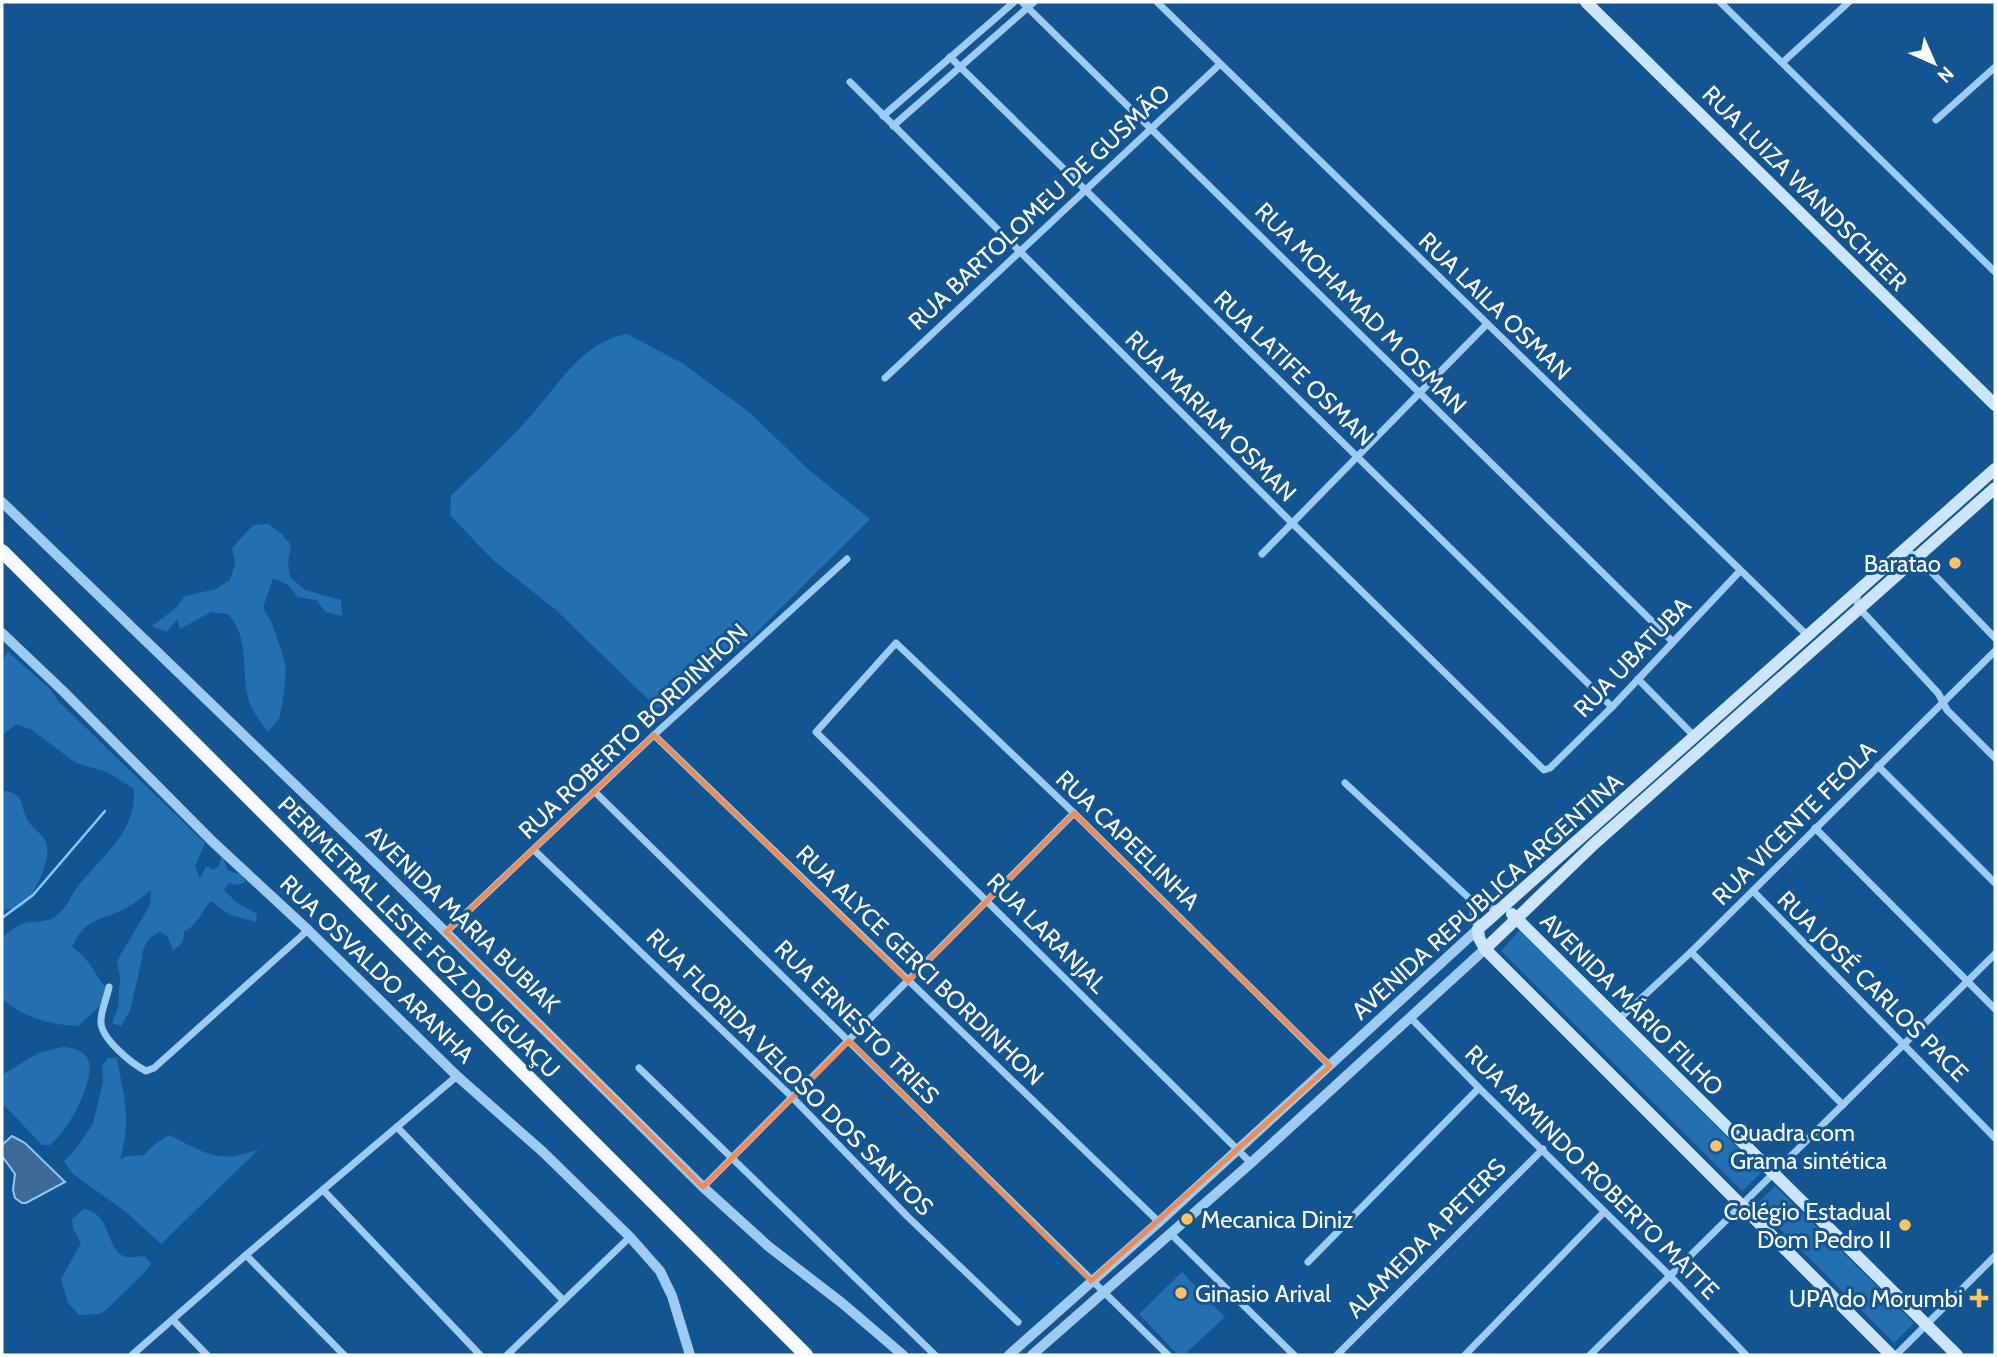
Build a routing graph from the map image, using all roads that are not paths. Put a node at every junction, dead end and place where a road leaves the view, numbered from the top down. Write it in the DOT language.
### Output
graph roads {
  1 [pos="1014,2"];
  2 [pos="1157,2"];
  3 [pos="1586,2"];
  4 [pos="1720,2"];
  5 [pos="1849,2"];
  6 [pos="1028,4"];
  7 [pos="950,57"];
  8 [pos="1783,62"];
  9 [pos="1219,65"];
  10 [pos="958,67"];
  11 [pos="1995,67"];
  12 [pos="850,82"];
  13 [pos="883,116"];
  14 [pos="1936,120"];
  15 [pos="893,126"];
  16 [pos="1152,128"];
  17 [pos="1085,190"];
  18 [pos="1018,251"];
  19 [pos="1995,272"];
  20 [pos="1486,325"];
  21 [pos="885,378"];
  22 [pos="1420,393"];
  23 [pos="1995,405"];
  24 [pos="1357,457"];
  25 [pos="1995,469"];
  26 [pos="1995,488"];
  27 [pos="2,502"];
  28 [pos="1292,523"];
  29 [pos="2,551"];
  30 [pos="1901,553"];
  31 [pos="1262,554"];
  32 [pos="1917,557"];
  33 [pos="847,559"];
  34 [pos="1740,571"];
  35 [pos="1857,592"];
  36 [pos="1860,609"];
  37 [pos="2,633"];
  38 [pos="1995,638"];
  39 [pos="1813,641"];
  40 [pos="1673,642"];
  41 [pos="1995,651"];
  42 [pos="1638,679"];
  43 [pos="1943,702"];
  44 [pos="1612,706"];
  45 [pos="816,732"];
  46 [pos="654,735"];
  47 [pos="1696,738"];
  48 [pos="1995,758"];
  49 [pos="1878,766"];
  50 [pos="1550,768"];
  51 [pos="1345,783"];
  52 [pos="595,792"];
  53 [pos="1074,813"];
  54 [pos="1815,828"];
  55 [pos="534,850"];
  56 [pos="1995,883"];
  57 [pos="1753,891"];
  58 [pos="1469,898"];
  59 [pos="987,901"];
  60 [pos="1500,910"];
  61 [pos="1517,918"];
  62 [pos="1478,929"];
  63 [pos="308,930"];
  64 [pos="446,932"];
  65 [pos="1485,949"];
  66 [pos="1691,952"];
  67 [pos="1995,954"];
  68 [pos="908,981"];
  69 [pos="1968,981"];
  70 [pos="109,987"];
  71 [pos="1995,1009"];
  72 [pos="1410,1017"];
  73 [pos="1618,1020"];
  74 [pos="849,1041"];
  75 [pos="1905,1044"];
  76 [pos="1330,1066"];
  77 [pos="639,1068"];
  78 [pos="457,1076"];
  79 [pos="1479,1088"];
  80 [pos="792,1097"];
  81 [pos="1843,1105"];
  82 [pos="397,1127"];
  83 [pos="1995,1138"];
  84 [pos="1543,1149"];
  85 [pos="1238,1150"];
  86 [pos="732,1159"];
  87 [pos="1251,1163"];
  88 [pos="1773,1174"];
  89 [pos="703,1186"];
  90 [pos="323,1191"];
  91 [pos="1742,1205"];
  92 [pos="1604,1212"];
  93 [pos="1159,1222"];
  94 [pos="1171,1234"];
  95 [pos="630,1237"];
  96 [pos="246,1255"];
  97 [pos="1994,1259"];
  98 [pos="1308,1262"];
  99 [pos="1670,1276"];
  100 [pos="1091,1281"];
  101 [pos="1103,1293"];
  102 [pos="563,1300"];
  103 [pos="173,1320"];
  104 [pos="1018,1322"];
  105 [pos="1926,1325"];
  106 [pos="1743,1354"];
  107 [pos="132,1355"];
  108 [pos="207,1355"];
  109 [pos="344,1355"];
  110 [pos="480,1355"];
  111 [pos="507,1355"];
  112 [pos="690,1355"];
  113 [pos="806,1355"];
  114 [pos="903,1355"];
  115 [pos="935,1355"];
  116 [pos="1009,1355"];
  117 [pos="1032,1355"];
  118 [pos="1168,1355"];
  119 [pos="1294,1355"];
  120 [pos="1337,1355"];
  121 [pos="1465,1355"];
  122 [pos="1590,1355"];
  123 [pos="1894,1355"];
  124 [pos="1957,1355"];
  1 -- 7 [label="street"];
  2 -- 9 [label="street, RUA LAILA OSMAN"];
  3 -- 23 [label="main road, RUA LUIZA WANDSCHEER"];
  4 -- 8 [label="street"];
  5 -- 8 [label="street"];
  6 -- 10 [label="street"];
  6 -- 16 [label="street, RUA MOHAMAD M OSMAN"];
  7 -- 10 [label="street, RUA LATIFE OSMAN"];
  7 -- 13 [label="street"];
  8 -- 19 [label="street"];
  9 -- 16 [label="street, RUA BARTOLOMEU DE GUSMÃO"];
  9 -- 20 [label="street, RUA LAILA OSMAN"];
  10 -- 15 [label="street"];
  10 -- 17 [label="street, RUA LATIFE OSMAN"];
  11 -- 14 [label="street"];
  12 -- 13 [label="street, RUA MARIAM OSMAN"];
  13 -- 15 [label="street, RUA MARIAM OSMAN"];
  15 -- 18 [label="street, RUA MARIAM OSMAN"];
  16 -- 17 [label="street, RUA BARTOLOMEU DE GUSMÃO"];
  16 -- 22 [label="street, RUA MOHAMAD M OSMAN"];
  17 -- 18 [label="street, RUA BARTOLOMEU DE GUSMÃO"];
  17 -- 24 [label="street, RUA LATIFE OSMAN"];
  18 -- 21 [label="street, RUA BARTOLOMEU DE GUSMÃO"];
  18 -- 28 [label="street, RUA MARIAM OSMAN"];
  20 -- 22 [label="street"];
  20 -- 34 [label="street, RUA LAILA OSMAN"];
  22 -- 24 [label="street"];
  22 -- 40 [label="street, RUA MOHAMAD M OSMAN"];
  24 -- 28 [label="street"];
  24 -- 44 [label="street, RUA LATIFE OSMAN"];
  25 -- 30 [label="main road, AVENIDA REPUBLICA ARGENTINA"];
  26 -- 32 [label="main road, AVENIDA REPUBLICA ARGENTINA"];
  27 -- 64 [label="street, AVENIDA MARIA BUBIAK"];
  28 -- 31 [label="street"];
  28 -- 50 [label="street, RUA MARIAM OSMAN"];
  29 -- 113 [label="highway, PERIMETRAL LESTE FOZ DO IGUAÇU"];
  30 -- 32 [label="street"];
  30 -- 35 [label="main road, AVENIDA REPUBLICA ARGENTINA"];
  32 -- 36 [label="main road, AVENIDA REPUBLICA ARGENTINA"];
  32 -- 38 [label="street"];
  33 -- 46 [label="street, RUA ROBERTO BORDINHON"];
  34 -- 39 [label="street, RUA LAILA OSMAN"];
  34 -- 40 [label="street, RUA UBATUBA"];
  35 -- 36 [label="street"];
  35 -- 39 [label="main road, AVENIDA REPUBLICA ARGENTINA"];
  36 -- 39 [label="main road, AVENIDA REPUBLICA ARGENTINA"];
  36 -- 43 [label="street"];
  37 -- 63 [label="street, RUA OSVALDO ARANHA"];
  39 -- 47 [label="main road, AVENIDA REPUBLICA ARGENTINA"];
  39 -- 61 [label="main road, AVENIDA REPUBLICA ARGENTINA"];
  40 -- 42 [label="street, RUA UBATUBA"];
  41 -- 43 [label="street, RUA VICENTE FEOLA"];
  42 -- 44 [label="street, RUA UBATUBA"];
  42 -- 47 [label="street"];
  43 -- 48 [label="street"];
  43 -- 49 [label="street, RUA VICENTE FEOLA"];
  44 -- 50 [label="street, RUA UBATUBA"];
  45 -- 53 [label="street, RUA CAPEELINHA"];
  45 -- 59 [label="street, RUA LARANJAL"];
  46 -- 52 [label="street, RUA ROBERTO BORDINHON"];
  46 -- 68 [label="street, RUA ALYCE GERCI BORDINHON"];
  47 -- 60 [label="main road, AVENIDA REPUBLICA ARGENTINA"];
  49 -- 54 [label="street, RUA VICENTE FEOLA"];
  49 -- 56 [label="street"];
  51 -- 58 [label="street"];
  52 -- 55 [label="street, RUA ROBERTO BORDINHON"];
  52 -- 74 [label="street, RUA ERNESTO TRIES"];
  53 -- 59 [label="street"];
  53 -- 76 [label="street, RUA CAPEELINHA"];
  54 -- 57 [label="street, RUA VICENTE FEOLA"];
  54 -- 69 [label="street"];
  55 -- 64 [label="street, RUA ROBERTO BORDINHON"];
  55 -- 80 [label="street, RUA FLORIDA VELOSO DOS SANTOS"];
  57 -- 66 [label="street, RUA VICENTE FEOLA"];
  57 -- 75 [label="street, RUA JOSÉ CARLOS PACE"];
  58 -- 60 [label="street"];
  58 -- 62 [label="street"];
  59 -- 68 [label="street"];
  59 -- 85 [label="street, RUA LARANJAL"];
  60 -- 61 [label="main road"];
  60 -- 62 [label="main road, AVENIDA REPUBLICA ARGENTINA"];
  61 -- 65 [label="main road, AVENIDA REPUBLICA ARGENTINA"];
  61 -- 73 [label="main road, AVENIDA MÁRIO FILHO"];
  62 -- 65 [label="main road"];
  62 -- 76 [label="street, AVENIDA REPUBLICA ARGENTINA"];
  63 -- 70 [label="street"];
  63 -- 78 [label="street, RUA OSVALDO ARANHA"];
  64 -- 89 [label="street, AVENIDA MARIA BUBIAK"];
  65 -- 72 [label="street, AVENIDA REPUBLICA ARGENTINA"];
  65 -- 91 [label="main road"];
  66 -- 73 [label="street, RUA VICENTE FEOLA"];
  66 -- 81 [label="street"];
  67 -- 69 [label="street"];
  68 -- 74 [label="street"];
  68 -- 93 [label="street, RUA ALYCE GERCI BORDINHON"];
  69 -- 71 [label="street"];
  69 -- 75 [label="street"];
  72 -- 79 [label="street, RUA ARMINDO ROBERTO MATTE"];
  72 -- 87 [label="street, AVENIDA REPUBLICA ARGENTINA"];
  73 -- 88 [label="main road, AVENIDA MÁRIO FILHO"];
  74 -- 80 [label="street"];
  74 -- 100 [label="street, RUA ERNESTO TRIES"];
  75 -- 81 [label="street"];
  75 -- 83 [label="street, RUA JOSÉ CARLOS PACE"];
  76 -- 85 [label="street, AVENIDA REPUBLICA ARGENTINA"];
  77 -- 86 [label="street"];
  78 -- 82 [label="street"];
  78 -- 95 [label="street, RUA OSVALDO ARANHA"];
  79 -- 84 [label="street, RUA ARMINDO ROBERTO MATTE"];
  79 -- 98 [label="street"];
  80 -- 86 [label="street"];
  80 -- 104 [label="street, RUA FLORIDA VELOSO DOS SANTOS"];
  81 -- 88 [label="street"];
  82 -- 90 [label="street"];
  82 -- 102 [label="street"];
  84 -- 92 [label="street, RUA ARMINDO ROBERTO MATTE"];
  84 -- 120 [label="street, ALAMEDA A PETERS"];
  85 -- 87 [label="street, RUA LARANJAL"];
  85 -- 93 [label="street, AVENIDA REPUBLICA ARGENTINA"];
  86 -- 89 [label="street"];
  86 -- 115 [label="street"];
  87 -- 94 [label="street, AVENIDA REPUBLICA ARGENTINA"];
  88 -- 91 [label="street"];
  88 -- 105 [label="main road, AVENIDA MÁRIO FILHO"];
  89 -- 114 [label="street, AVENIDA MARIA BUBIAK"];
  90 -- 96 [label="street"];
  90 -- 110 [label="street"];
  91 -- 99 [label="street"];
  91 -- 123 [label="main road"];
  92 -- 99 [label="street, RUA ARMINDO ROBERTO MATTE"];
  92 -- 121 [label="street"];
  93 -- 100 [label="street, AVENIDA REPUBLICA ARGENTINA"];
  94 -- 101 [label="street, AVENIDA REPUBLICA ARGENTINA"];
  94 -- 119 [label="street"];
  95 -- 102 [label="street"];
  95 -- 112 [label="street, RUA OSVALDO ARANHA"];
  96 -- 103 [label="street"];
  96 -- 109 [label="street"];
  97 -- 105 [label="street"];
  99 -- 106 [label="street, RUA ARMINDO ROBERTO MATTE"];
  99 -- 122 [label="street"];
  100 -- 101 [label="street, RUA ERNESTO TRIES"];
  100 -- 116 [label="street, AVENIDA REPUBLICA ARGENTINA"];
  101 -- 117 [label="street, AVENIDA REPUBLICA ARGENTINA"];
  101 -- 118 [label="street, RUA ERNESTO TRIES"];
  102 -- 111 [label="street"];
  103 -- 107 [label="street"];
  103 -- 108 [label="street"];
  105 -- 123 [label="street"];
  105 -- 124 [label="main road, AVENIDA MÁRIO FILHO"];
}
